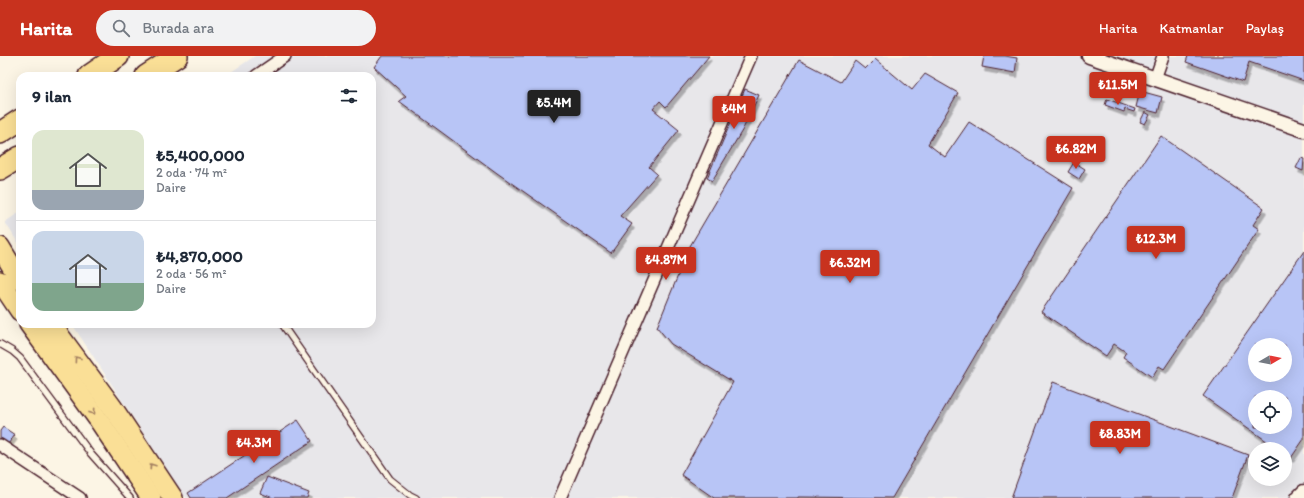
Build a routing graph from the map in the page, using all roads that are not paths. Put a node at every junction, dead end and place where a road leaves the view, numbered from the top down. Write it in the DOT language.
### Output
graph roads {
  1 [pos="118,56"];
  2 [pos="177,56"];
  3 [pos="285,56"];
  4 [pos="751,56"];
  5 [pos="1089,56"];
  6 [pos="1163,56"];
  7 [pos="95,72"];
  8 [pos="152,72"];
  9 [pos="262,72"];
  10 [pos="1156,79"];
  11 [pos="16,122"];
  12 [pos="1304,130"];
  13 [pos="0,132"];
  14 [pos="16,159"];
  15 [pos="0,169"];
  16 [pos="9,253"];
  17 [pos="16,270"];
  18 [pos="0,281"];
  19 [pos="15,305"];
  20 [pos="32,328"];
  21 [pos="54,328"];
  22 [pos="285,328"];
  23 [pos="0,344"];
  24 [pos="0,445"];
  25 [pos="1304,492"];
  26 [pos="80,498"];
  27 [pos="130,498"];
  28 [pos="151,498"];
  29 [pos="173,498"];
  30 [pos="416,498"];
  31 [pos="560,498"];
  32 [pos="1298,498"];
  1 -- 7 [label="highway"];
  2 -- 8 [label="highway"];
  3 -- 9 [label="street"];
  4 -- 31 [label="street"];
  5 -- 10 [label="street"];
  6 -- 10 [label="street"];
  10 -- 12 [label="street"];
  11 -- 13 [label="highway"];
  14 -- 15 [label="highway"];
  16 -- 17 [label="highway"];
  18 -- 19 [label="highway"];
  20 -- 28 [label="highway, one-way"];
  29 -- 21 [label="highway, one-way"];
  22 -- 30 [label="lane"];
  23 -- 27 [label="lane"];
  24 -- 26 [label="street"];
  25 -- 32 [label="street"];
}
